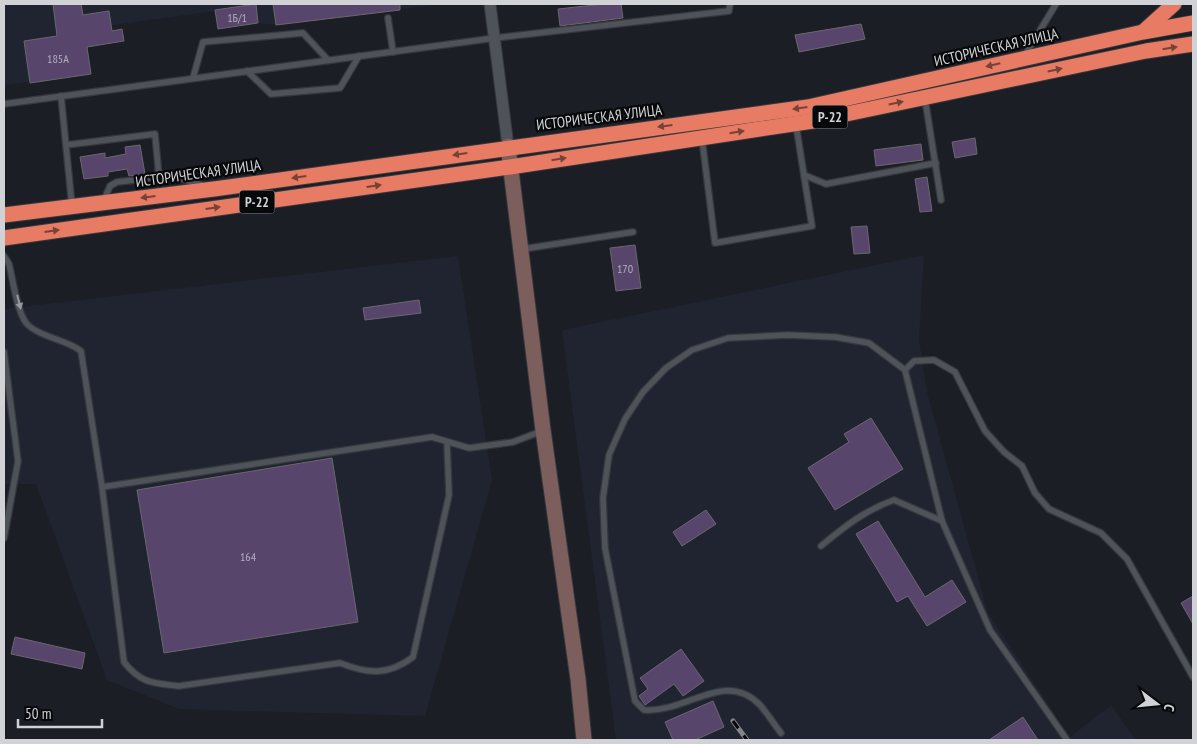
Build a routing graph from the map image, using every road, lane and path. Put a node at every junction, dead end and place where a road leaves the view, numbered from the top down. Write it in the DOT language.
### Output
graph roads {
  1 [pos="490,4"];
  2 [pos="730,4"];
  3 [pos="1056,4"];
  4 [pos="1174,4"];
  5 [pos="1181,4"];
  6 [pos="1193,16"];
  7 [pos="388,18"];
  8 [pos="1193,23"];
  9 [pos="1143,32"];
  10 [pos="495,38"];
  11 [pos="1193,44"];
  12 [pos="393,52"];
  13 [pos="359,56"];
  14 [pos="1023,59"];
  15 [pos="328,60"];
  16 [pos="248,71"];
  17 [pos="192,78"];
  18 [pos="61,96"];
  19 [pos="925,97"];
  20 [pos="4,104"];
  21 [pos="796,123"];
  22 [pos="702,138"];
  23 [pos="66,145"];
  24 [pos="508,146"];
  25 [pos="936,163"];
  26 [pos="510,166"];
  27 [pos="804,175"];
  28 [pos="159,177"];
  29 [pos="214,189"];
  30 [pos="941,200"];
  31 [pos="102,202"];
  32 [pos="72,206"];
  33 [pos="4,215"];
  34 [pos="633,232"];
  35 [pos="4,238"];
  36 [pos="521,249"];
  37 [pos="4,256"];
  38 [pos="4,352"];
  39 [pos="904,370"];
  40 [pos="543,430"];
  41 [pos="447,442"];
  42 [pos="102,487"];
  43 [pos="942,521"];
  44 [pos="4,538"];
  45 [pos="821,546"];
  46 [pos="1193,677"];
  47 [pos="780,733"];
  48 [pos="584,740"];
  49 [pos="1067,740"];
  1 -- 10 [label="street"];
  2 -- 10 [label="lane"];
  3 -- 14 [label="lane"];
  4 -- 9 [label="highway"];
  5 -- 6 [label="highway"];
  7 -- 12 [label="lane"];
  8 -- 9 [label="highway, ИСТОРИЧЕСКАЯ УЛИЦА / Р-22"];
  9 -- 14 [label="highway, ИСТОРИЧЕСКАЯ УЛИЦА / Р-22"];
  10 -- 12 [label="lane"];
  10 -- 24 [label="street"];
  19 -- 11 [label="highway, Р-22, one-way"];
  12 -- 13 [label="lane"];
  13 -- 15 [label="lane"];
  13 -- 16 [label="lane"];
  14 -- 24 [label="highway, ИСТОРИЧЕСКАЯ УЛИЦА / Р-22, one-way"];
  15 -- 16 [label="lane"];
  15 -- 17 [label="lane"];
  16 -- 17 [label="lane"];
  17 -- 18 [label="lane"];
  18 -- 20 [label="lane"];
  18 -- 23 [label="lane"];
  21 -- 19 [label="highway, Р-22, one-way"];
  19 -- 25 [label="lane"];
  22 -- 21 [label="highway, Р-22, one-way"];
  21 -- 27 [label="lane"];
  26 -- 22 [label="highway, Р-22, one-way"];
  22 -- 27 [label="lane"];
  23 -- 28 [label="lane"];
  23 -- 32 [label="lane"];
  24 -- 26 [label="main road"];
  24 -- 29 [label="highway, ИСТОРИЧЕСКАЯ УЛИЦА / Р-22, one-way"];
  25 -- 27 [label="lane"];
  25 -- 30 [label="lane"];
  35 -- 26 [label="highway, Р-22, one-way"];
  26 -- 36 [label="main road"];
  28 -- 29 [label="lane"];
  28 -- 31 [label="lane"];
  29 -- 31 [label="highway, ИСТОРИЧЕСКАЯ УЛИЦА / Р-22, one-way"];
  31 -- 32 [label="highway, ИСТОРИЧЕСКАЯ УЛИЦА / Р-22"];
  32 -- 33 [label="highway, ИСТОРИЧЕСКАЯ УЛИЦА / Р-22"];
  34 -- 36 [label="lane"];
  36 -- 40 [label="main road"];
  37 -- 42 [label="lane, one-way"];
  38 -- 44 [label="lane"];
  39 -- 43 [label="lane"];
  39 -- 46 [label="lane"];
  39 -- 47 [label="lane"];
  40 -- 41 [label="lane"];
  40 -- 48 [label="main road"];
  41 -- 42 [label="lane"];
  41 -- 42 [label="lane"];
  43 -- 45 [label="lane"];
  43 -- 49 [label="lane"];
}
